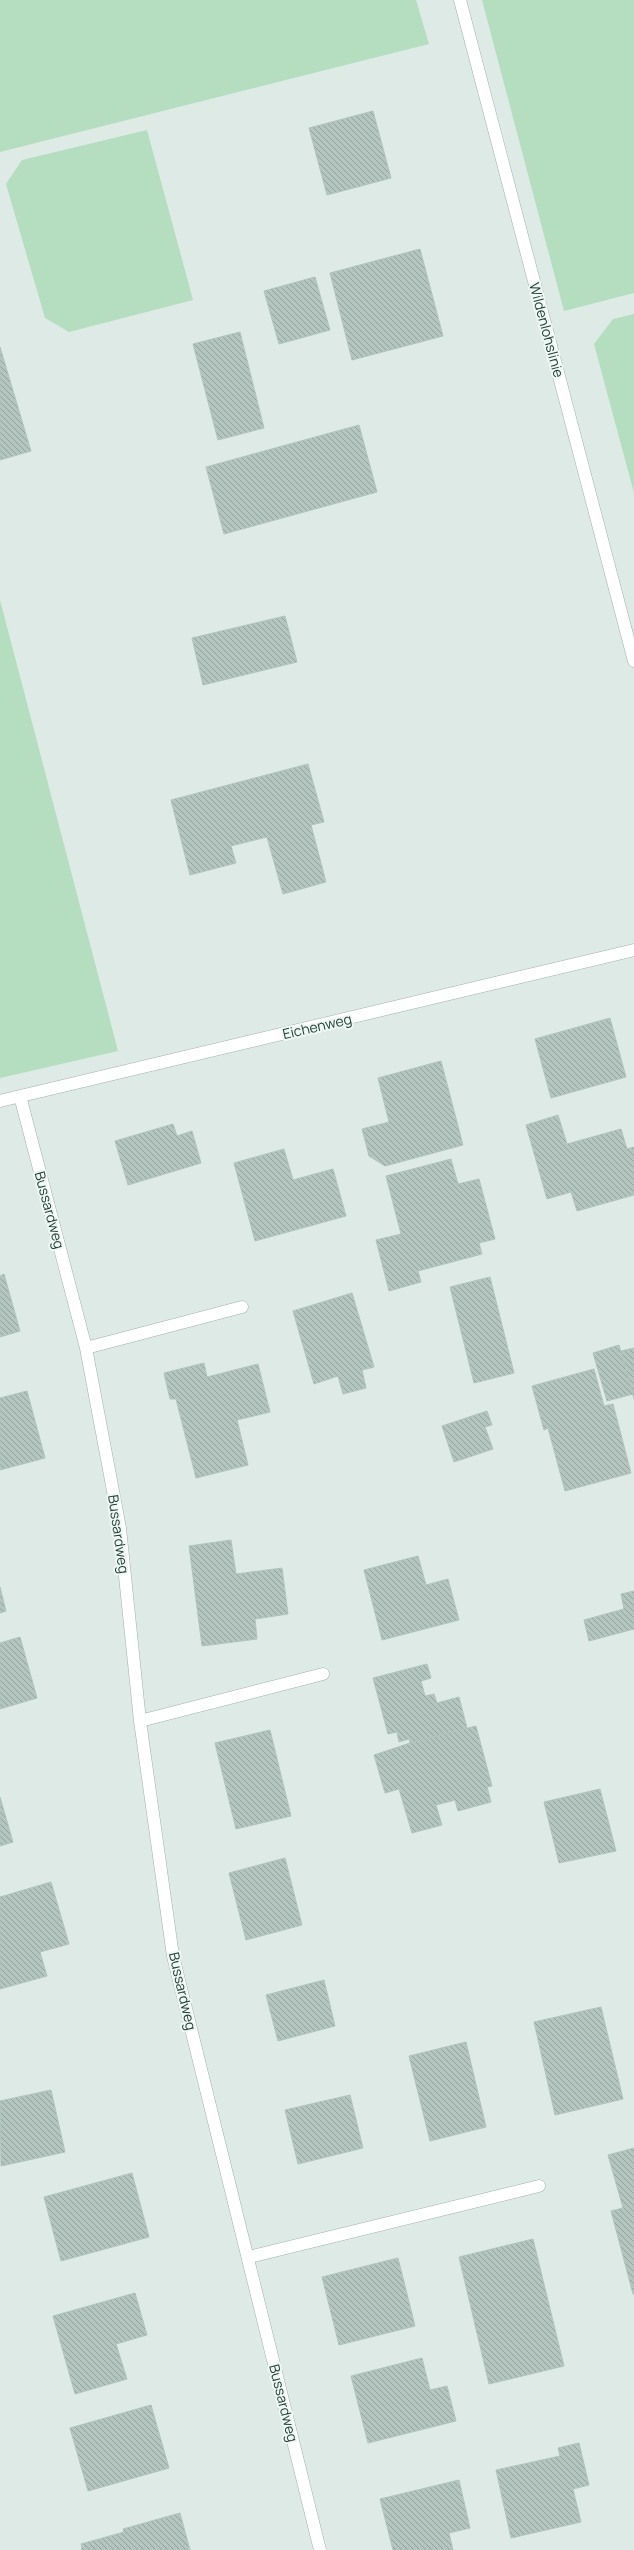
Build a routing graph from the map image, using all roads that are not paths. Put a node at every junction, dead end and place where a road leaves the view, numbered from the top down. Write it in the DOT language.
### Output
graph roads {
  1 [pos="460,0"];
  2 [pos="634,661"];
  3 [pos="634,950"];
  4 [pos="20,1096"];
  5 [pos="0,1101"];
  6 [pos="242,1307"];
  7 [pos="86,1348"];
  8 [pos="323,1674"];
  9 [pos="140,1721"];
  10 [pos="539,2186"];
  11 [pos="249,2257"];
  12 [pos="320,2550"];
  1 -- 2 [label="street, Wildenlohslinie"];
  3 -- 4 [label="street, Eichenweg"];
  4 -- 5 [label="street, Eichenweg"];
  4 -- 7 [label="street, Bussardweg"];
  6 -- 7 [label="street"];
  7 -- 9 [label="street, Bussardweg"];
  8 -- 9 [label="street"];
  9 -- 11 [label="street, Bussardweg"];
  10 -- 11 [label="street"];
  11 -- 12 [label="street, Bussardweg"];
}
